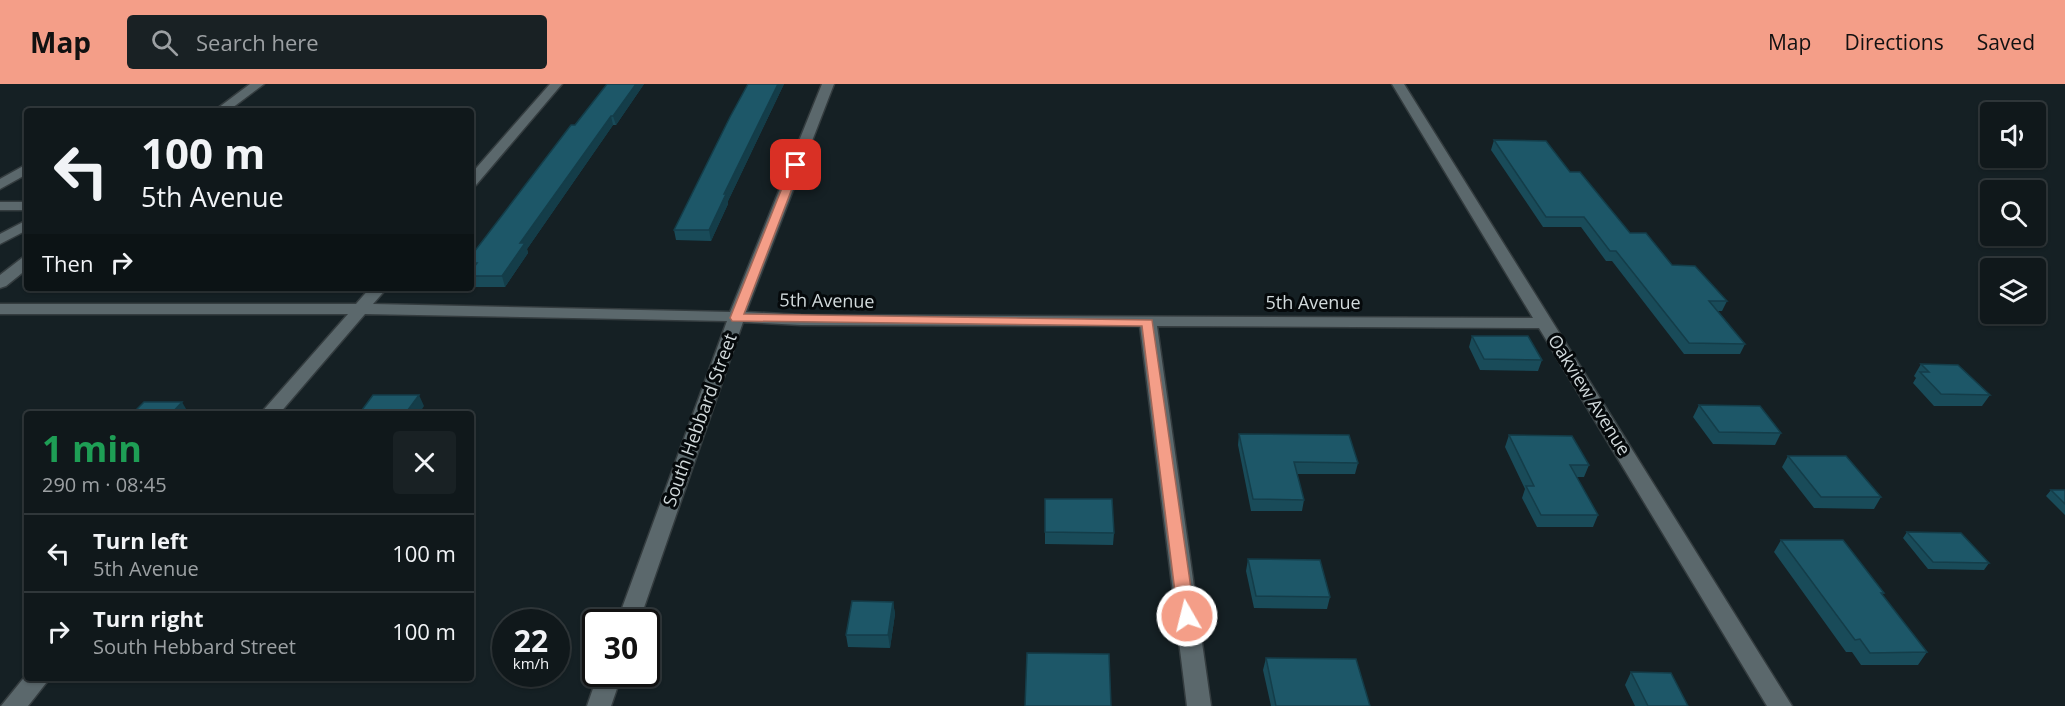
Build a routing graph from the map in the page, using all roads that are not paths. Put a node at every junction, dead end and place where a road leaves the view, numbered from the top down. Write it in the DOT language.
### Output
graph roads {
  1 [pos="258,84"];
  2 [pos="556,84"];
  3 [pos="828,84"];
  4 [pos="1398,84"];
  5 [pos="224,108"];
  6 [pos="24,170"];
  7 [pos="474,179"];
  8 [pos="0,185"];
  9 [pos="0,206"];
  10 [pos="24,206"];
  11 [pos="24,226"];
  12 [pos="0,240"];
  13 [pos="24,263"];
  14 [pos="2,281"];
  15 [pos="376,291"];
  16 [pos="0,309"];
  17 [pos="361,309"];
  18 [pos="736,318"];
  19 [pos="1148,322"];
  20 [pos="1545,323"];
  21 [pos="272,411"];
  22 [pos="633,609"];
  23 [pos="35,681"];
  24 [pos="605,687"];
  25 [pos="13,706"];
  26 [pos="598,706"];
  27 [pos="1199,706"];
  28 [pos="1780,706"];
  1 -- 5 [label="street"];
  2 -- 7 [label="street"];
  3 -- 18 [label="street, South Hebbard Street"];
  4 -- 20 [label="street, Oakview Avenue"];
  6 -- 8 [label="street"];
  9 -- 10 [label="street"];
  11 -- 12 [label="street"];
  13 -- 14 [label="street"];
  15 -- 17 [label="street"];
  16 -- 17 [label="street, 5th Avenue"];
  17 -- 18 [label="street, 5th Avenue"];
  17 -- 21 [label="street"];
  18 -- 19 [label="street, 5th Avenue"];
  18 -- 22 [label="street, South Hebbard Street"];
  19 -- 20 [label="street, 5th Avenue"];
  19 -- 27 [label="street"];
  20 -- 28 [label="street, Oakview Avenue"];
  23 -- 25 [label="street"];
  24 -- 26 [label="street"];
}
